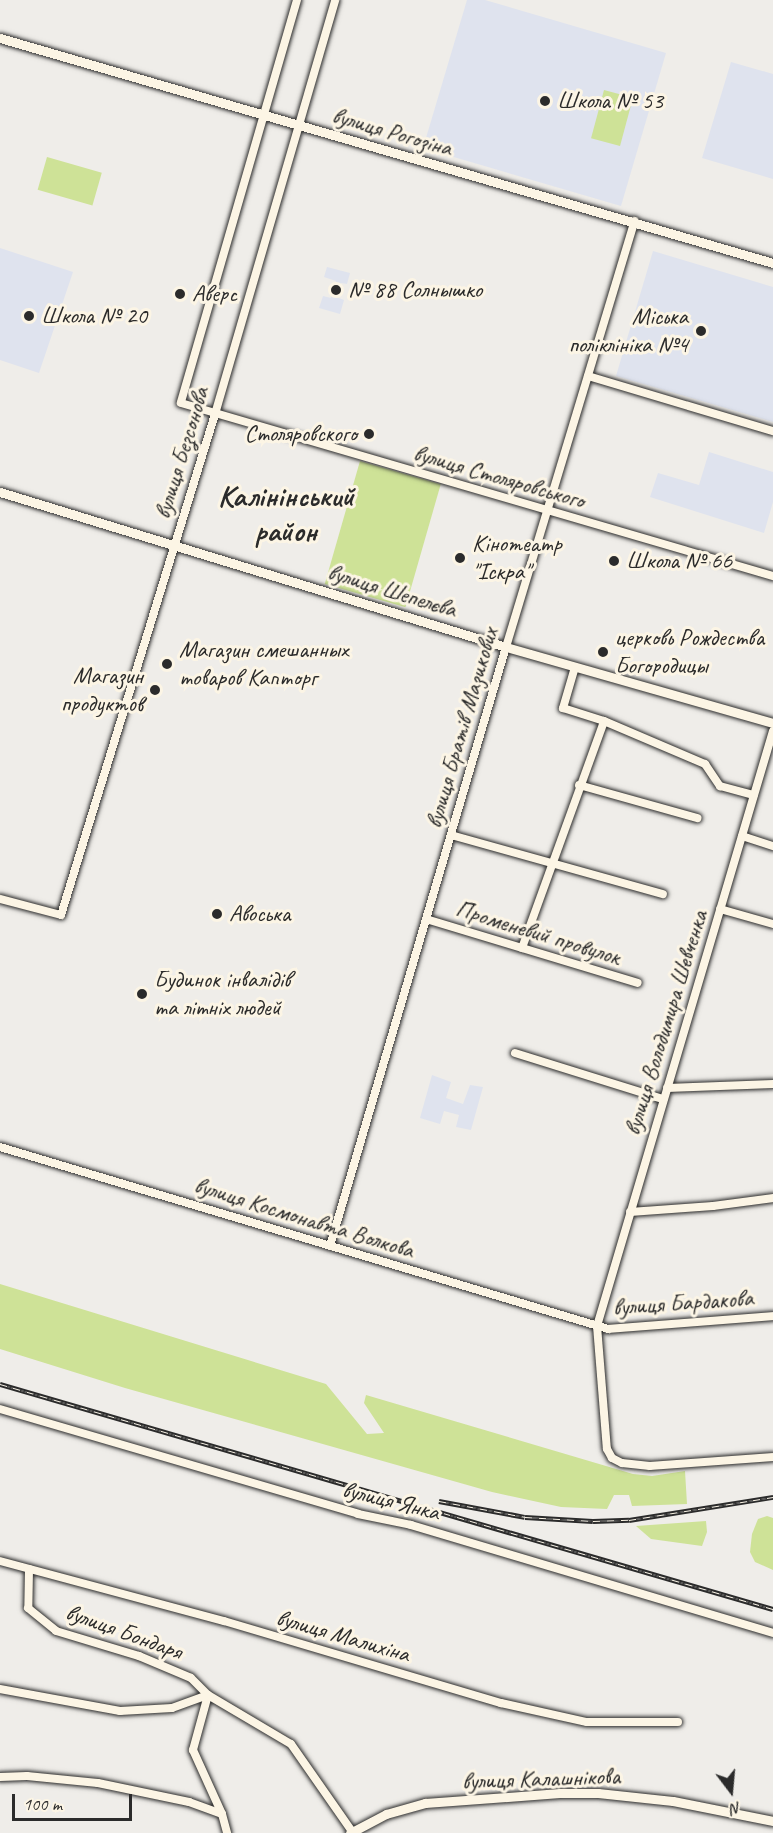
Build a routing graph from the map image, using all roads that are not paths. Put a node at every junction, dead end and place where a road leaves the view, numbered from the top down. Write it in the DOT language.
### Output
graph roads {
  1 [pos="297,0"];
  2 [pos="335,0"];
  3 [pos="0,38"];
  4 [pos="263,115"];
  5 [pos="298,125"];
  6 [pos="635,221"];
  7 [pos="773,263"];
  8 [pos="588,376"];
  9 [pos="181,403"];
  10 [pos="215,414"];
  11 [pos="773,431"];
  12 [pos="0,492"];
  13 [pos="547,511"];
  14 [pos="175,544"];
  15 [pos="773,576"];
  16 [pos="506,647"];
  17 [pos="575,667"];
  18 [pos="604,721"];
  19 [pos="773,723"];
  20 [pos="773,731"];
  21 [pos="579,785"];
  22 [pos="754,795"];
  23 [pos="697,818"];
  24 [pos="451,835"];
  25 [pos="742,836"];
  26 [pos="773,846"];
  27 [pos="551,864"];
  28 [pos="663,894"];
  29 [pos="0,898"];
  30 [pos="720,909"];
  31 [pos="426,919"];
  32 [pos="773,924"];
  33 [pos="522,948"];
  34 [pos="638,983"];
  35 [pos="515,1053"];
  36 [pos="773,1084"];
  37 [pos="667,1088"];
  38 [pos="663,1099"];
  39 [pos="0,1147"];
  40 [pos="773,1198"];
  41 [pos="630,1212"];
  42 [pos="330,1246"];
  43 [pos="773,1316"];
  44 [pos="597,1326"];
  45 [pos="0,1409"];
  46 [pos="773,1457"];
  47 [pos="0,1561"];
  48 [pos="29,1569"];
  49 [pos="773,1633"];
  50 [pos="0,1689"];
  51 [pos="208,1695"];
  52 [pos="678,1722"];
  53 [pos="0,1777"];
  54 [pos="222,1814"];
  55 [pos="773,1821"];
  56 [pos="227,1833"];
  57 [pos="352,1833"];
  1 -- 4 [label="street, вулиця Безсонова"];
  2 -- 5 [label="street, вулиця Безсонова"];
  3 -- 4 [label="street, вулиця Рогозіна"];
  4 -- 5 [label="street, вулиця Рогозіна"];
  4 -- 9 [label="street, вулиця Безсонова"];
  5 -- 6 [label="street, вулиця Рогозіна"];
  5 -- 10 [label="street, вулиця Безсонова"];
  6 -- 7 [label="street, вулиця Рогозіна"];
  6 -- 8 [label="street, вулиця Братів Мазикових"];
  8 -- 11 [label="street"];
  8 -- 13 [label="street, вулиця Братів Мазикових"];
  9 -- 10 [label="street, вулиця Столяровського"];
  10 -- 13 [label="street, вулиця Столяровського"];
  10 -- 14 [label="street, вулиця Безсонова"];
  12 -- 14 [label="street, вулиця Шепелєва"];
  13 -- 15 [label="street, вулиця Столяровського"];
  13 -- 16 [label="street, вулиця Братів Мазикових"];
  14 -- 16 [label="street, вулиця Шепелєва"];
  14 -- 29 [label="street, вулиця Безсонова"];
  16 -- 17 [label="street, вулиця Шепелєва"];
  16 -- 24 [label="street, вулиця Братів Мазикових"];
  17 -- 18 [label="street"];
  17 -- 19 [label="street, вулиця Шепелєва"];
  18 -- 21 [label="street"];
  18 -- 22 [label="street"];
  20 -- 22 [label="street, вулиця Володимира Шевченка"];
  21 -- 23 [label="street"];
  21 -- 27 [label="street"];
  22 -- 25 [label="street, вулиця Володимира Шевченка"];
  24 -- 27 [label="street"];
  24 -- 31 [label="street, вулиця Братів Мазикових"];
  25 -- 26 [label="street"];
  25 -- 30 [label="street, вулиця Володимира Шевченка"];
  27 -- 28 [label="street"];
  27 -- 33 [label="street"];
  30 -- 32 [label="street"];
  30 -- 37 [label="street, вулиця Володимира Шевченка"];
  31 -- 33 [label="street, Променевий провулок"];
  31 -- 42 [label="street, вулиця Братів Мазикових"];
  33 -- 34 [label="street, Променевий провулок"];
  35 -- 38 [label="street"];
  36 -- 37 [label="street"];
  37 -- 38 [label="street, вулиця Володимира Шевченка"];
  38 -- 41 [label="street, вулиця Володимира Шевченка"];
  39 -- 42 [label="street, вулиця Космонавта Волкова"];
  40 -- 41 [label="street"];
  41 -- 44 [label="street, вулиця Володимира Шевченка"];
  42 -- 44 [label="street, вулиця Космонавта Волкова"];
  43 -- 44 [label="street, вулиця Бардакова"];
  44 -- 46 [label="street"];
  45 -- 49 [label="street, вулиця Янка"];
  47 -- 48 [label="street, вулиця Малихіна"];
  48 -- 51 [label="street, вулиця Бондаря"];
  48 -- 52 [label="street, вулиця Малихіна"];
  50 -- 51 [label="street"];
  51 -- 54 [label="street"];
  51 -- 57 [label="street, вулиця Бондаря"];
  53 -- 54 [label="street"];
  54 -- 56 [label="street"];
  55 -- 57 [label="street, вулиця Калашнікова"];
}
